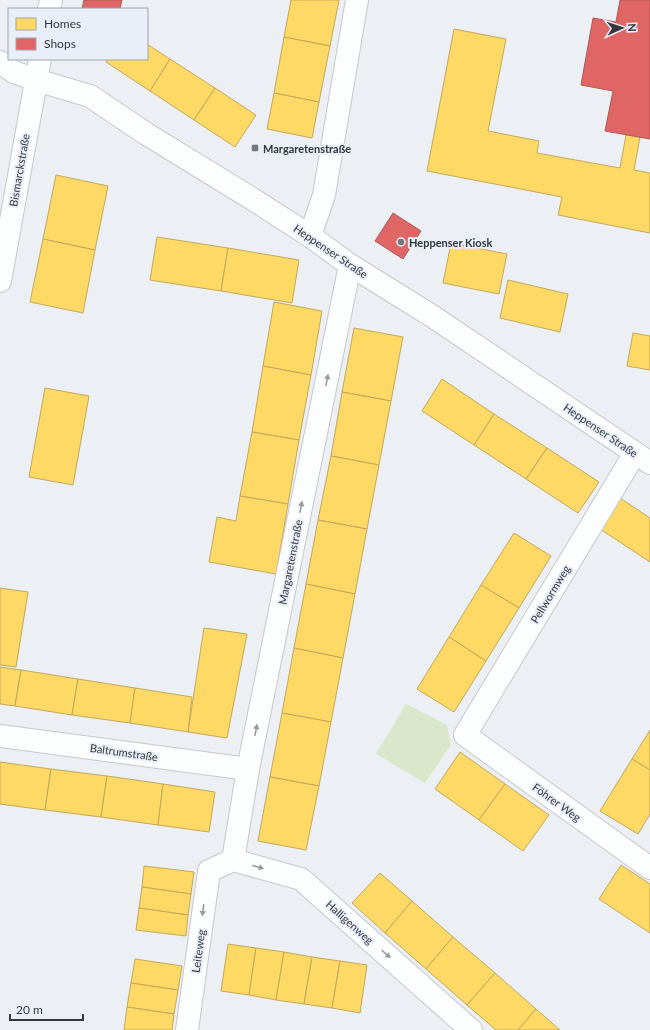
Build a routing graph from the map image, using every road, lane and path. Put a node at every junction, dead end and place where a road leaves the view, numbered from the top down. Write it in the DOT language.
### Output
graph roads {
  1 [pos="358,0"];
  2 [pos="0,62"];
  3 [pos="38,69"];
  4 [pos="310,236"];
  5 [pos="350,265"];
  6 [pos="0,281"];
  7 [pos="642,458"];
  8 [pos="465,735"];
  9 [pos="0,736"];
  10 [pos="248,769"];
  11 [pos="233,860"];
  12 [pos="647,860"];
  13 [pos="187,1030"];
  14 [pos="471,1030"];
  1 -- 4 [label="street"];
  2 -- 3 [label="street, Heppenser Straße"];
  3 -- 4 [label="street, Heppenser Straße"];
  3 -- 6 [label="street, Bismarckstraße"];
  4 -- 5 [label="street, Heppenser Straße"];
  5 -- 7 [label="street, Heppenser Straße"];
  10 -- 5 [label="street, Margaretenstraße, one-way"];
  7 -- 8 [label="street, Pellwormweg"];
  8 -- 12 [label="street, Föhrer Weg"];
  9 -- 10 [label="street, Baltrumstraße"];
  10 -- 11 [label="street, Margaretenstraße"];
  11 -- 13 [label="street, Leiteweg, one-way"];
  11 -- 14 [label="street, Halligenweg, one-way"];
}
